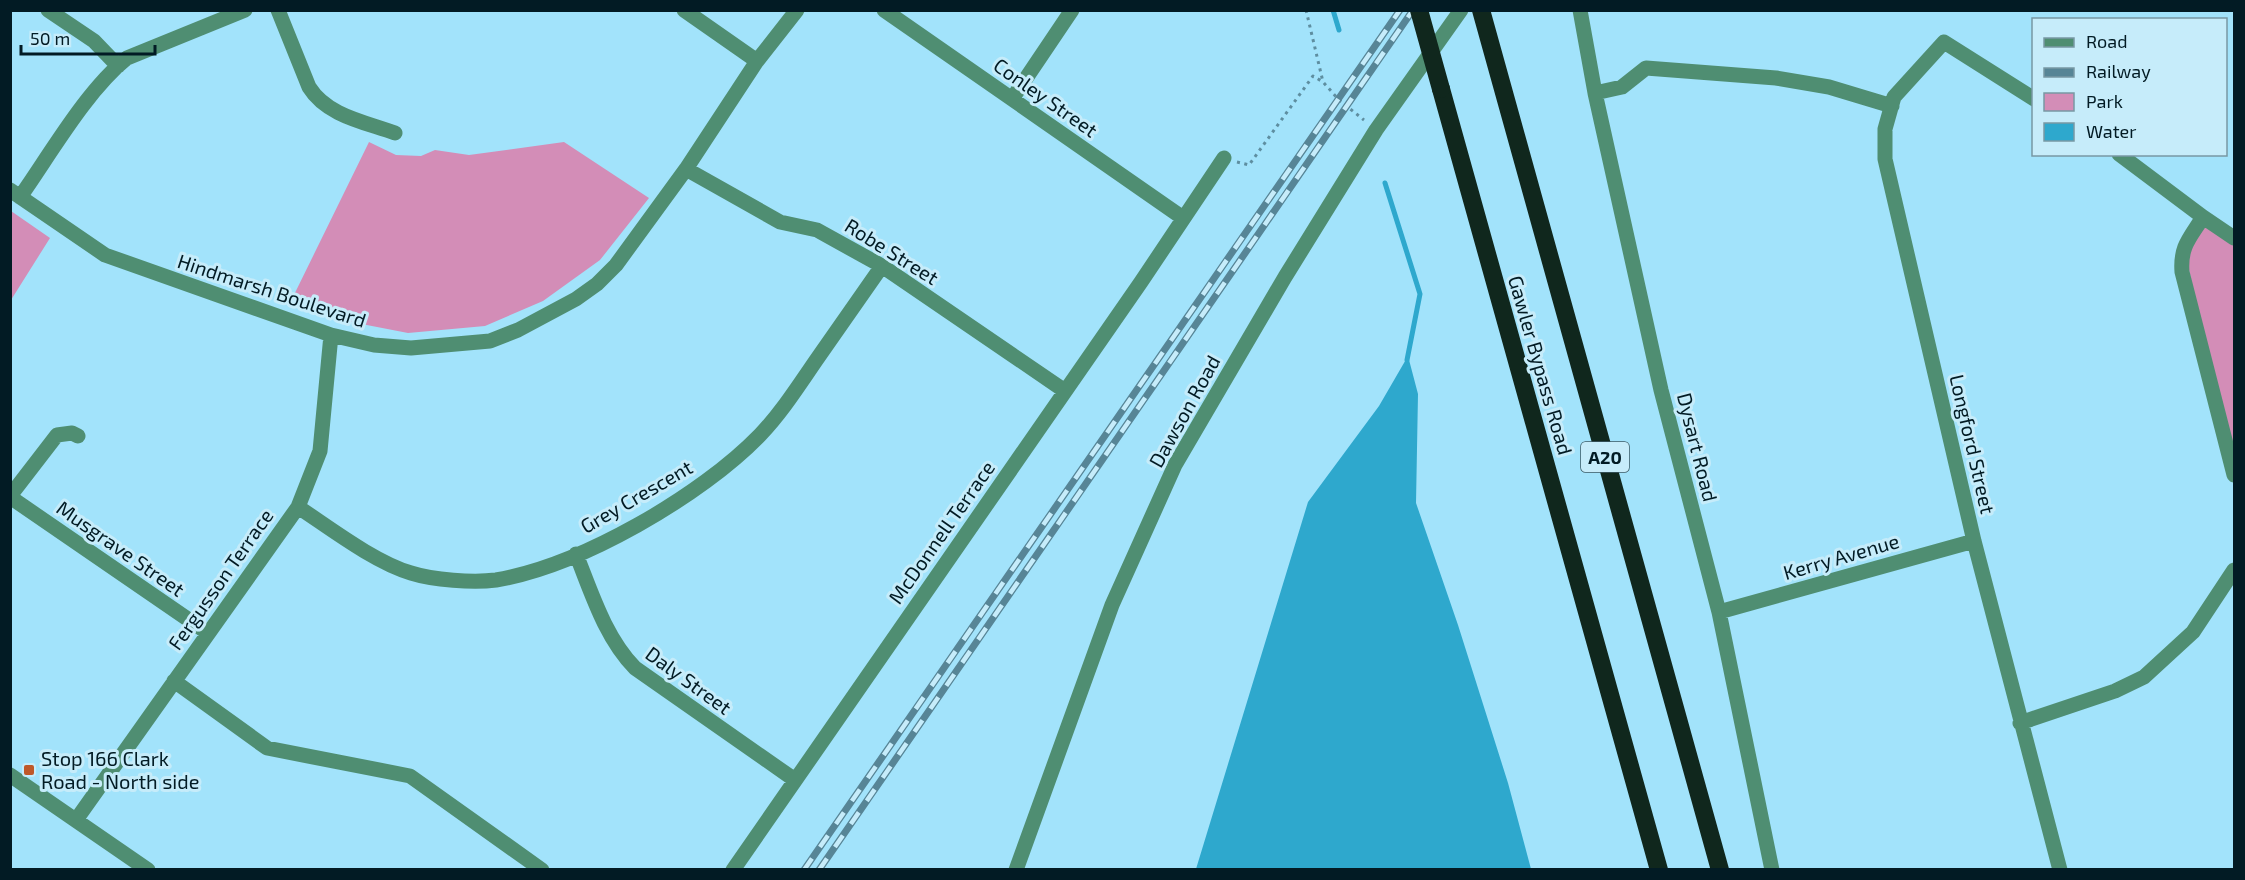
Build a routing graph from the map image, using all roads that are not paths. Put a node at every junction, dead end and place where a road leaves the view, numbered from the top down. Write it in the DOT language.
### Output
graph roads {
  1 [pos="48,10"];
  2 [pos="245,10"];
  3 [pos="278,10"];
  4 [pos="684,10"];
  5 [pos="797,10"];
  6 [pos="884,10"];
  7 [pos="1072,10"];
  8 [pos="1419,10"];
  9 [pos="1461,10"];
  10 [pos="1481,10"];
  11 [pos="1578,10"];
  12 [pos="757,61"];
  13 [pos="118,66"];
  14 [pos="1595,93"];
  15 [pos="2032,98"];
  16 [pos="1012,99"];
  17 [pos="1892,106"];
  18 [pos="395,133"];
  19 [pos="2122,156"];
  20 [pos="1224,158"];
  21 [pos="686,169"];
  22 [pos="15,193"];
  23 [pos="1184,218"];
  24 [pos="2203,218"];
  25 [pos="2235,238"];
  26 [pos="882,266"];
  27 [pos="331,335"];
  28 [pos="1065,391"];
  29 [pos="78,436"];
  30 [pos="2235,475"];
  31 [pos="10,496"];
  32 [pos="298,507"];
  33 [pos="1974,541"];
  34 [pos="576,554"];
  35 [pos="2235,570"];
  36 [pos="1719,612"];
  37 [pos="208,633"];
  38 [pos="174,681"];
  39 [pos="2020,723"];
  40 [pos="10,775"];
  41 [pos="795,780"];
  42 [pos="76,820"];
  43 [pos="148,870"];
  44 [pos="542,870"];
  45 [pos="734,870"];
  46 [pos="1016,870"];
  47 [pos="1659,870"];
  48 [pos="1720,870"];
  49 [pos="1772,870"];
  50 [pos="2060,870"];
  1 -- 13 [label="street"];
  2 -- 13 [label="street"];
  3 -- 18 [label="street"];
  4 -- 12 [label="street"];
  5 -- 12 [label="street, Hindmarsh Boulevard"];
  6 -- 16 [label="street, Conley Street"];
  7 -- 16 [label="street"];
  8 -- 47 [label="highway, Gawler Bypass Road, bridge"];
  9 -- 46 [label="street, Dawson Road"];
  10 -- 48 [label="highway, Gawler Bypass Road / A20"];
  11 -- 14 [label="street, Dysart Road"];
  12 -- 21 [label="street, Hindmarsh Boulevard"];
  13 -- 22 [label="street"];
  14 -- 17 [label="street"];
  14 -- 36 [label="street, Dysart Road"];
  15 -- 17 [label="street, Longford Street"];
  16 -- 23 [label="street, Conley Street"];
  17 -- 33 [label="street, Longford Street"];
  19 -- 24 [label="street"];
  20 -- 23 [label="street, McDonnell Terrace"];
  21 -- 26 [label="street, Robe Street"];
  21 -- 27 [label="street, Hindmarsh Boulevard"];
  22 -- 27 [label="street, Hindmarsh Boulevard"];
  23 -- 28 [label="street, McDonnell Terrace"];
  24 -- 25 [label="street"];
  24 -- 30 [label="street"];
  26 -- 28 [label="street, Robe Street"];
  26 -- 34 [label="street, Grey Crescent"];
  27 -- 32 [label="street, Fergusson Terrace"];
  28 -- 41 [label="street, McDonnell Terrace"];
  29 -- 31 [label="street"];
  31 -- 37 [label="street, Musgrave Street"];
  32 -- 34 [label="street, Grey Crescent"];
  32 -- 37 [label="street, Fergusson Terrace"];
  33 -- 36 [label="street, Kerry Avenue"];
  33 -- 39 [label="street, Longford Street"];
  34 -- 41 [label="street, Daly Street"];
  35 -- 39 [label="street"];
  36 -- 49 [label="street, Dysart Road"];
  37 -- 38 [label="street, Fergusson Terrace"];
  38 -- 42 [label="street, Fergusson Terrace"];
  38 -- 44 [label="street"];
  39 -- 50 [label="street, Longford Street"];
  40 -- 42 [label="street"];
  41 -- 45 [label="street, McDonnell Terrace"];
  42 -- 43 [label="street"];
}
